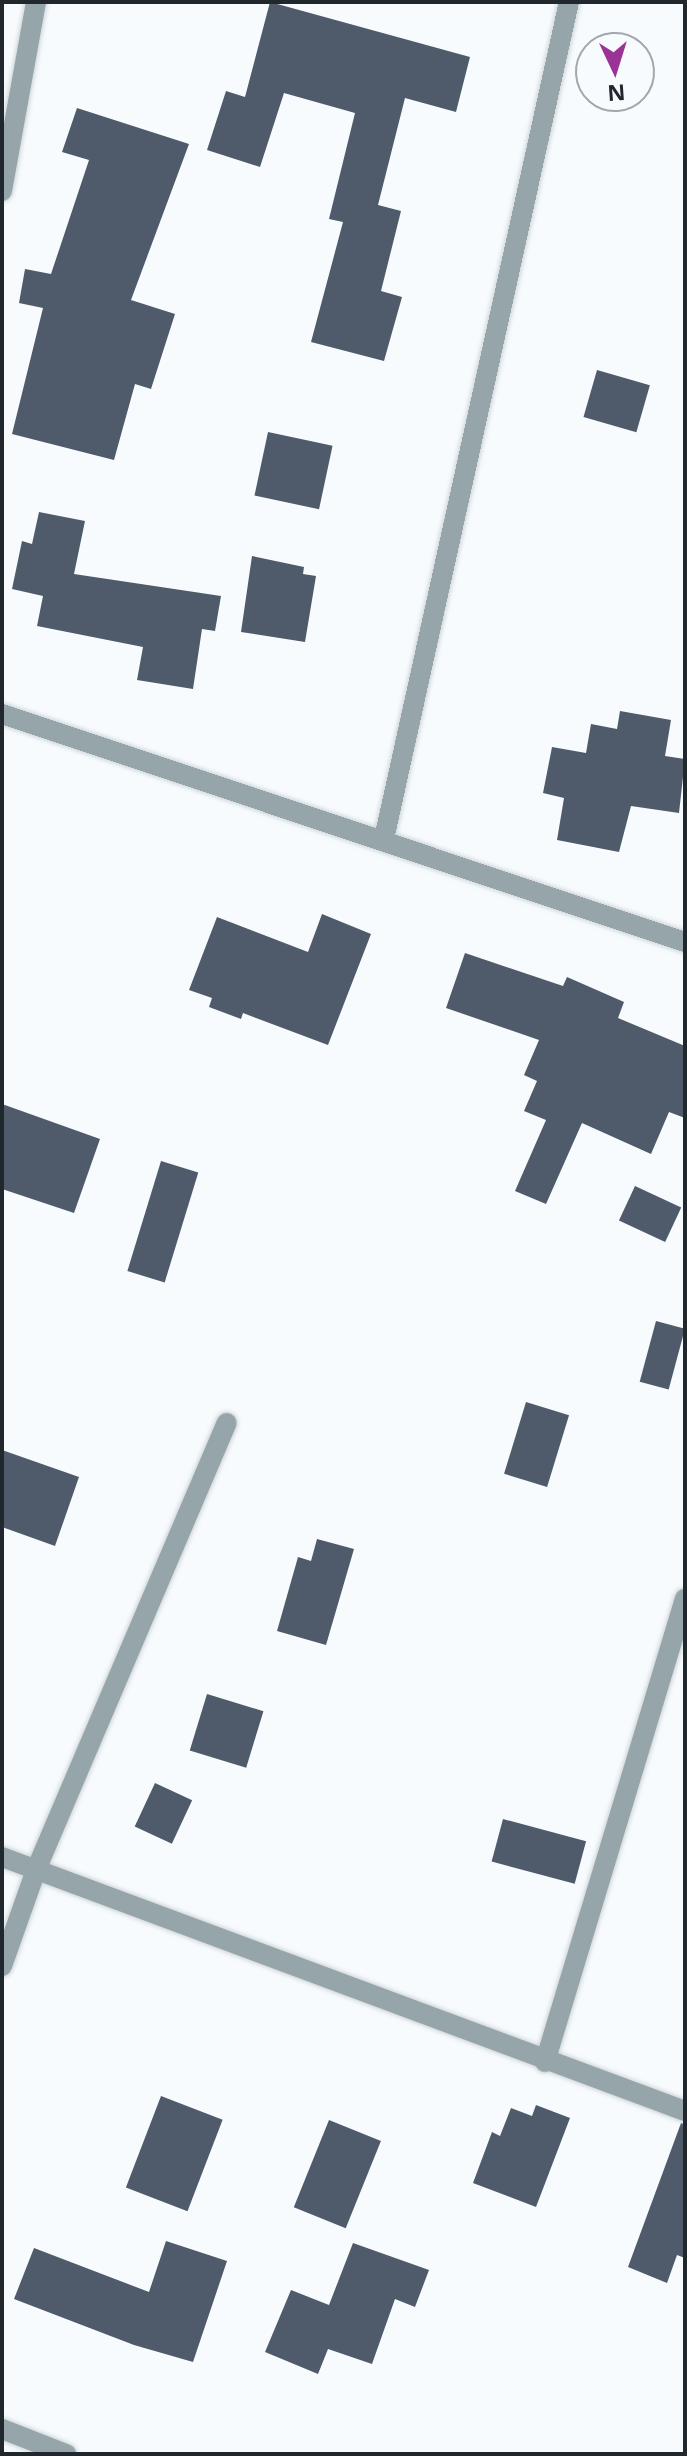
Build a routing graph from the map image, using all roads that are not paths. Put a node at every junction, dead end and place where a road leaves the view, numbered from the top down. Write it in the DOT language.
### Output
graph roads {
  1 [pos="36,2"];
  2 [pos="569,2"];
  3 [pos="2,191"];
  4 [pos="2,714"];
  5 [pos="384,839"];
  6 [pos="685,942"];
  7 [pos="227,1423"];
  8 [pos="685,1599"];
  9 [pos="2,1857"];
  10 [pos="36,1870"];
  11 [pos="2,1966"];
  12 [pos="545,2062"];
  13 [pos="685,2111"];
  14 [pos="2,2429"];
  15 [pos="66,2454"];
  1 -- 3 [label="street"];
  2 -- 5 [label="street"];
  4 -- 5 [label="street"];
  5 -- 6 [label="street"];
  7 -- 10 [label="street"];
  8 -- 12 [label="street"];
  9 -- 10 [label="street"];
  10 -- 11 [label="street"];
  10 -- 12 [label="street"];
  12 -- 13 [label="street"];
  14 -- 15 [label="street"];
}
